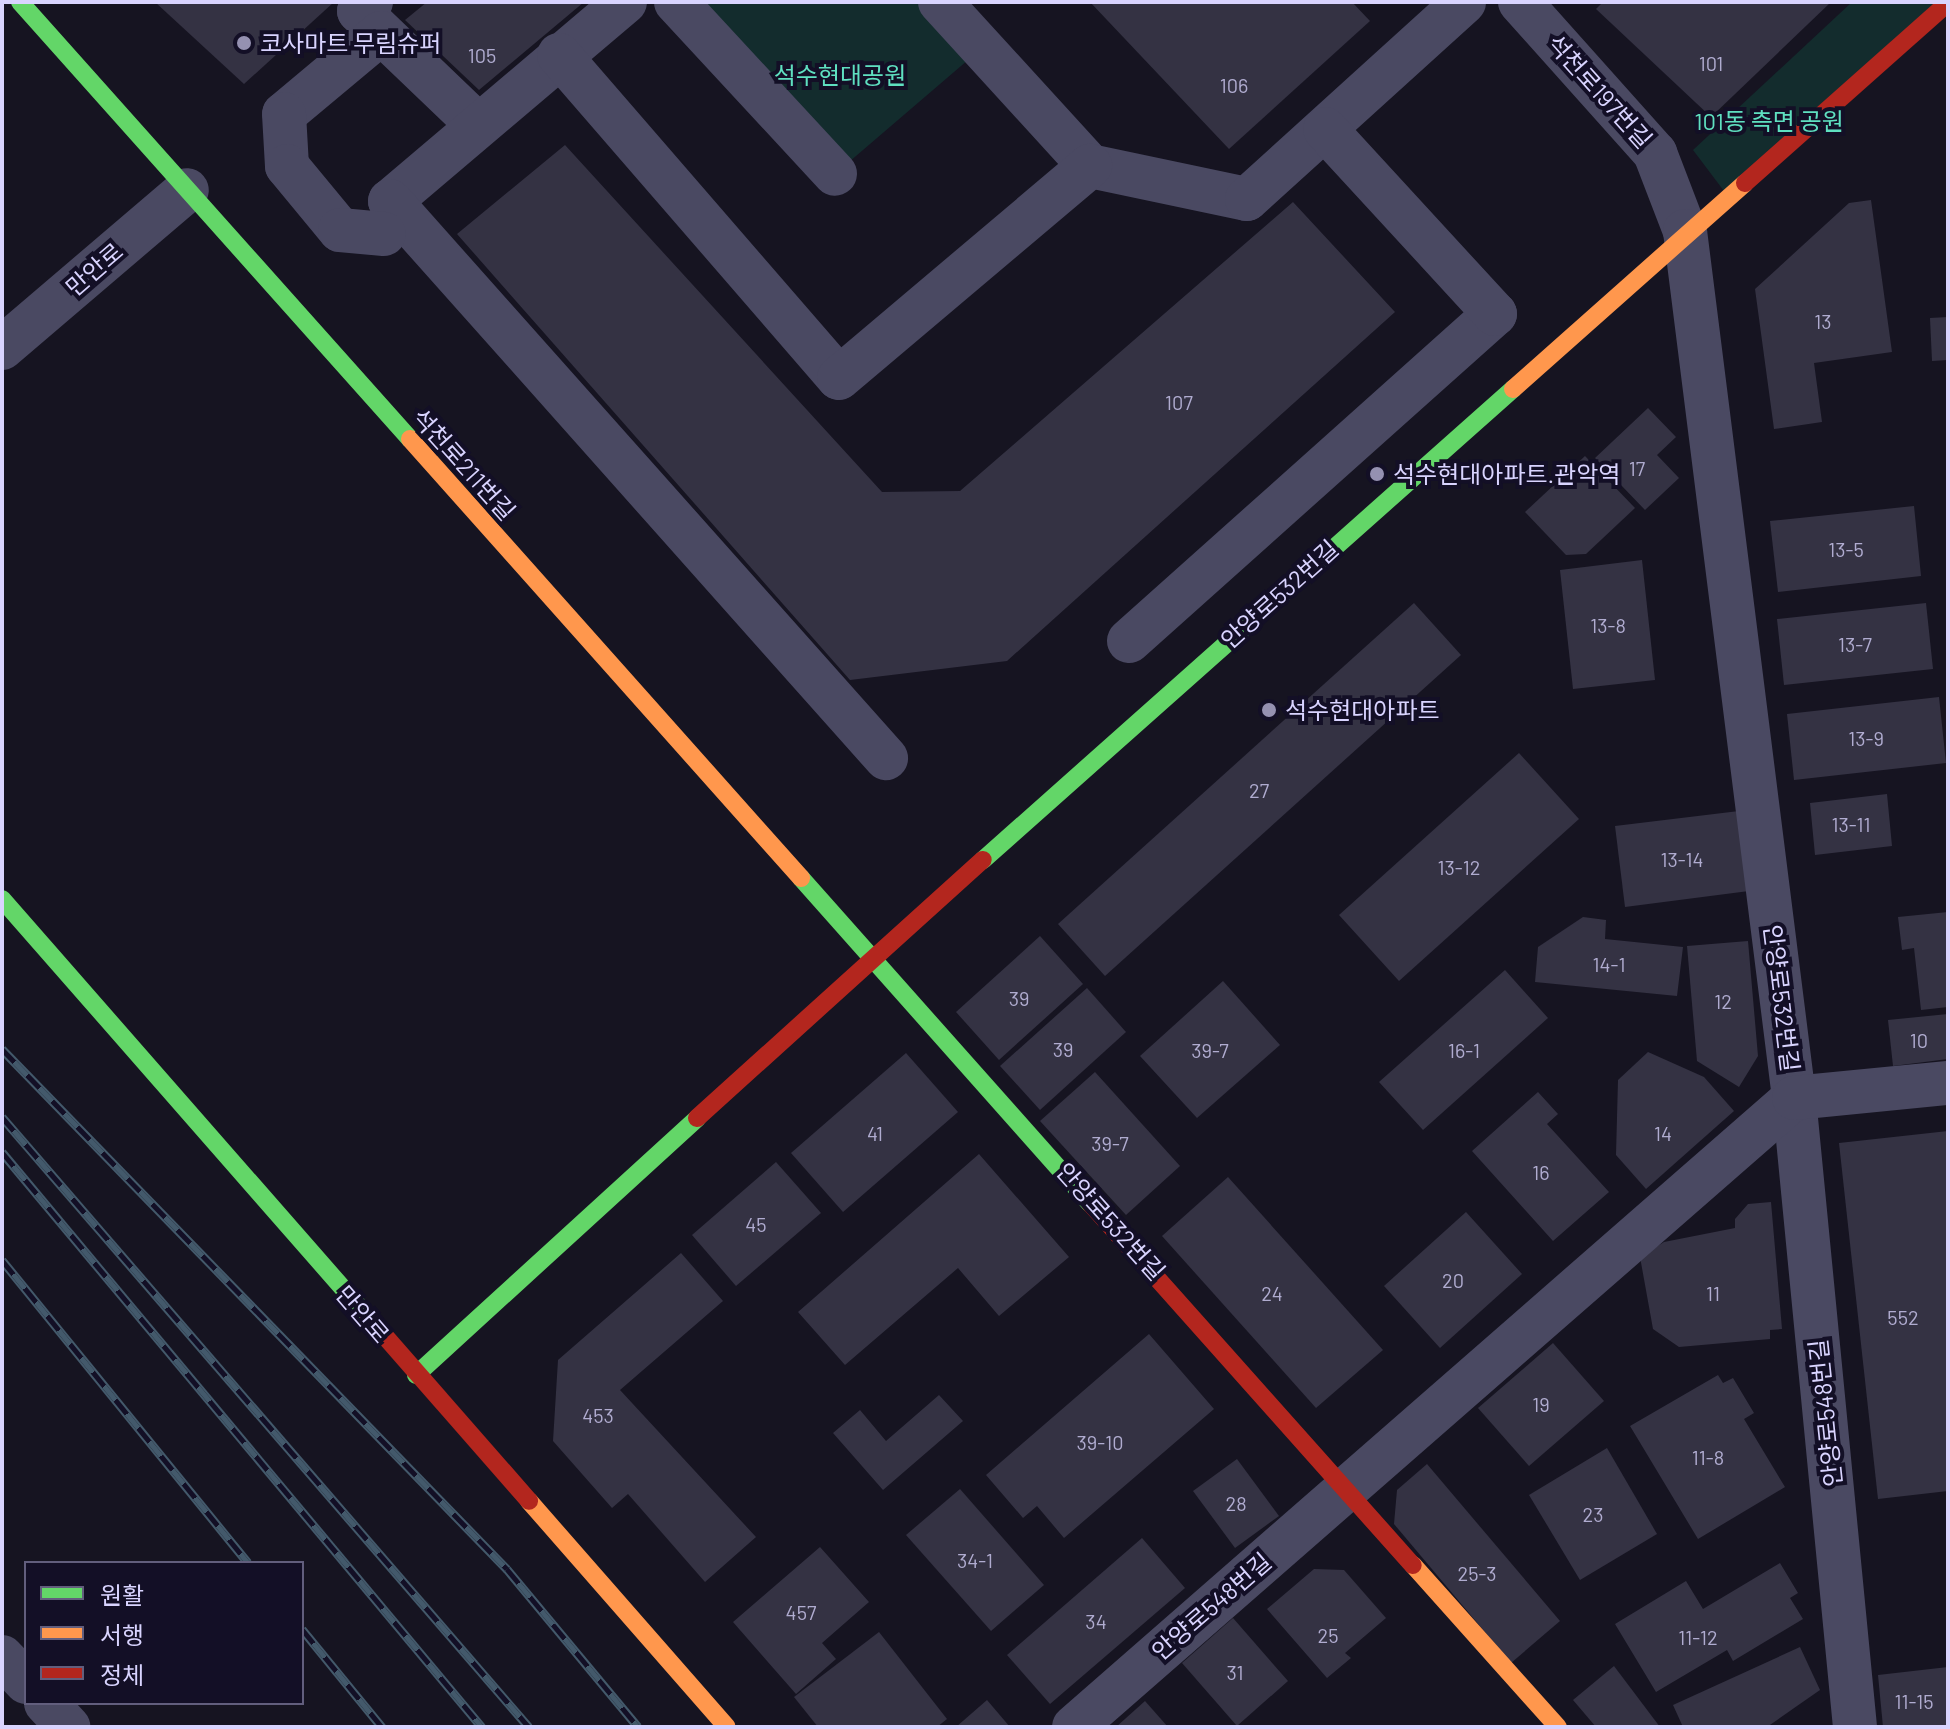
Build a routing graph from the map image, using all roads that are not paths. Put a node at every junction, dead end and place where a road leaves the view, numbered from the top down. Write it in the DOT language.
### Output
graph roads {
  1 [pos="20,2"];
  2 [pos="625,2"];
  3 [pos="676,2"];
  4 [pos="940,2"];
  5 [pos="1464,2"];
  6 [pos="1520,2"];
  7 [pos="1948,3"];
  8 [pos="376,17"];
  9 [pos="559,55"];
  10 [pos="478,125"];
  11 [pos="1325,129"];
  12 [pos="1090,166"];
  13 [pos="835,174"];
  14 [pos="187,190"];
  15 [pos="1685,231"];
  16 [pos="384,234"];
  17 [pos="2,348"];
  18 [pos="1129,641"];
  19 [pos="886,758"];
  20 [pos="2,899"];
  21 [pos="873,957"];
  22 [pos="1948,1083"];
  23 [pos="1794,1098"];
  24 [pos="416,1375"];
  25 [pos="1348,1486"];
  26 [pos="2,1657"];
  27 [pos="24,1680"];
  28 [pos="727,1727"];
  29 [pos="1074,1727"];
  30 [pos="1558,1727"];
  31 [pos="1855,1727"];
  1 -- 14 [label="street, 석천로211번길"];
  2 -- 9 [label="street"];
  3 -- 13 [label="street"];
  4 -- 12 [label="street"];
  5 -- 11 [label="street"];
  6 -- 15 [label="street, 석천로197번길"];
  7 -- 15 [label="street, 안양로532번길"];
  8 -- 10 [label="street"];
  8 -- 16 [label="street"];
  9 -- 10 [label="street"];
  9 -- 12 [label="street"];
  10 -- 19 [label="street"];
  11 -- 12 [label="street"];
  11 -- 18 [label="street"];
  14 -- 17 [label="street, 만안로"];
  14 -- 21 [label="street, 석천로211번길"];
  15 -- 21 [label="street, 안양로532번길"];
  15 -- 23 [label="street, 안양로532번길"];
  20 -- 24 [label="street, 만안로"];
  21 -- 24 [label="street, 안양로532번길"];
  21 -- 25 [label="street, 안양로532번길"];
  22 -- 23 [label="street"];
  23 -- 25 [label="street, 안양로548번길"];
  23 -- 31 [label="street, 안양로548번길"];
  24 -- 28 [label="street, 만안로"];
  25 -- 29 [label="street, 안양로548번길"];
  25 -- 30 [label="street"];
  26 -- 27 [label="street"];
}
